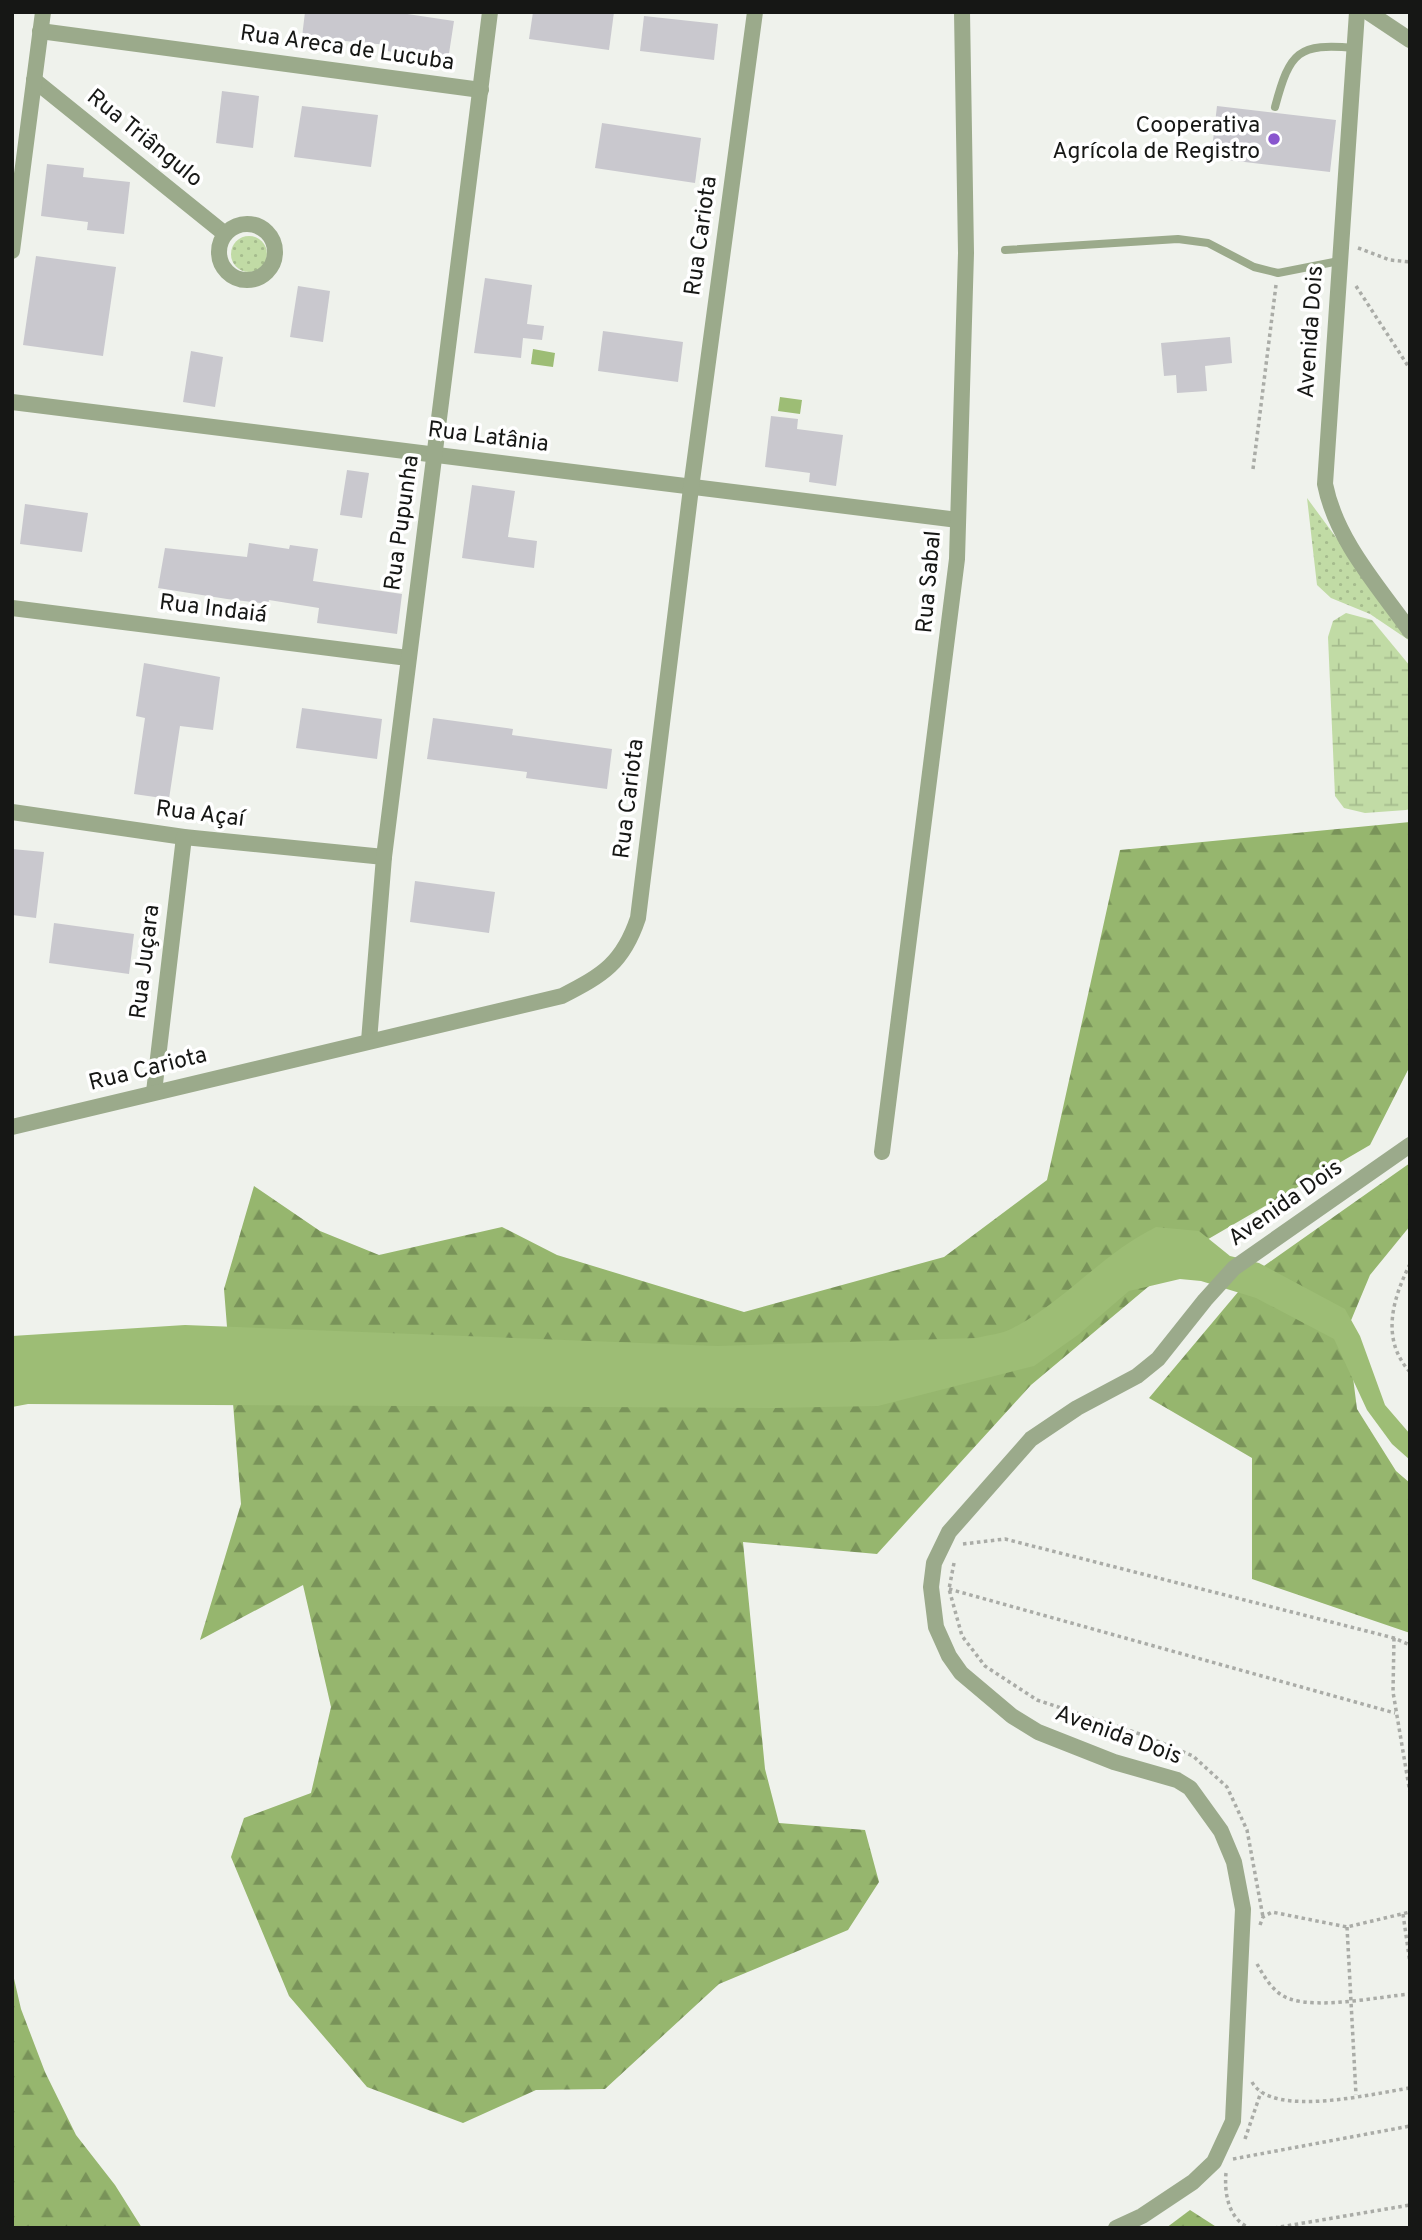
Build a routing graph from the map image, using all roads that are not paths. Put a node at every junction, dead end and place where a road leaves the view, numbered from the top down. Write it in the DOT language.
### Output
graph roads {
  1 [pos="43,12"];
  2 [pos="490,12"];
  3 [pos="755,12"];
  4 [pos="962,12"];
  5 [pos="1357,12"];
  6 [pos="1376,15"];
  7 [pos="40,31"];
  8 [pos="1410,40"];
  9 [pos="1355,48"];
  10 [pos="34,80"];
  11 [pos="481,90"];
  12 [pos="1275,107"];
  13 [pos="225,234"];
  14 [pos="13,244"];
  15 [pos="1005,250"];
  16 [pos="1339,261"];
  17 [pos="12,402"];
  18 [pos="435,454"];
  19 [pos="691,488"];
  20 [pos="958,520"];
  21 [pos="12,608"];
  22 [pos="1410,631"];
  23 [pos="408,658"];
  24 [pos="12,813"];
  25 [pos="184,837"];
  26 [pos="384,857"];
  27 [pos="369,1041"];
  28 [pos="154,1092"];
  29 [pos="12,1127"];
  30 [pos="1410,1145"];
  31 [pos="882,1152"];
  32 [pos="1116,2228"];
  1 -- 7 [label="street"];
  2 -- 11 [label="street, Rua Pupunha"];
  3 -- 19 [label="street, Rua Cariota"];
  4 -- 20 [label="street, Rua Sabal"];
  5 -- 9 [label="street, Avenida Dois"];
  6 -- 8 [label="street"];
  7 -- 10 [label="street"];
  7 -- 11 [label="street, Rua Areca de Lucuba"];
  9 -- 12 [label="lane"];
  9 -- 16 [label="street, Avenida Dois"];
  10 -- 13 [label="street, Rua Triângulo"];
  10 -- 14 [label="street"];
  11 -- 18 [label="street, Rua Pupunha"];
  15 -- 16 [label="lane"];
  16 -- 22 [label="street, Avenida Dois"];
  17 -- 18 [label="street, Rua Latânia"];
  18 -- 19 [label="street, Rua Latânia"];
  18 -- 23 [label="street, Rua Pupunha"];
  19 -- 20 [label="street, Rua Latânia"];
  19 -- 27 [label="street, Rua Cariota"];
  20 -- 31 [label="street, Rua Sabal"];
  21 -- 23 [label="street, Rua Indaiá"];
  23 -- 26 [label="street, Rua Pupunha"];
  24 -- 25 [label="street, Rua Açaí"];
  25 -- 26 [label="street, Rua Açaí"];
  25 -- 28 [label="street, Rua Juçara"];
  26 -- 27 [label="street, Rua Pupunha"];
  27 -- 28 [label="street, Rua Cariota"];
  28 -- 29 [label="street, Rua Cariota"];
  30 -- 32 [label="street, Avenida Dois"];
}
